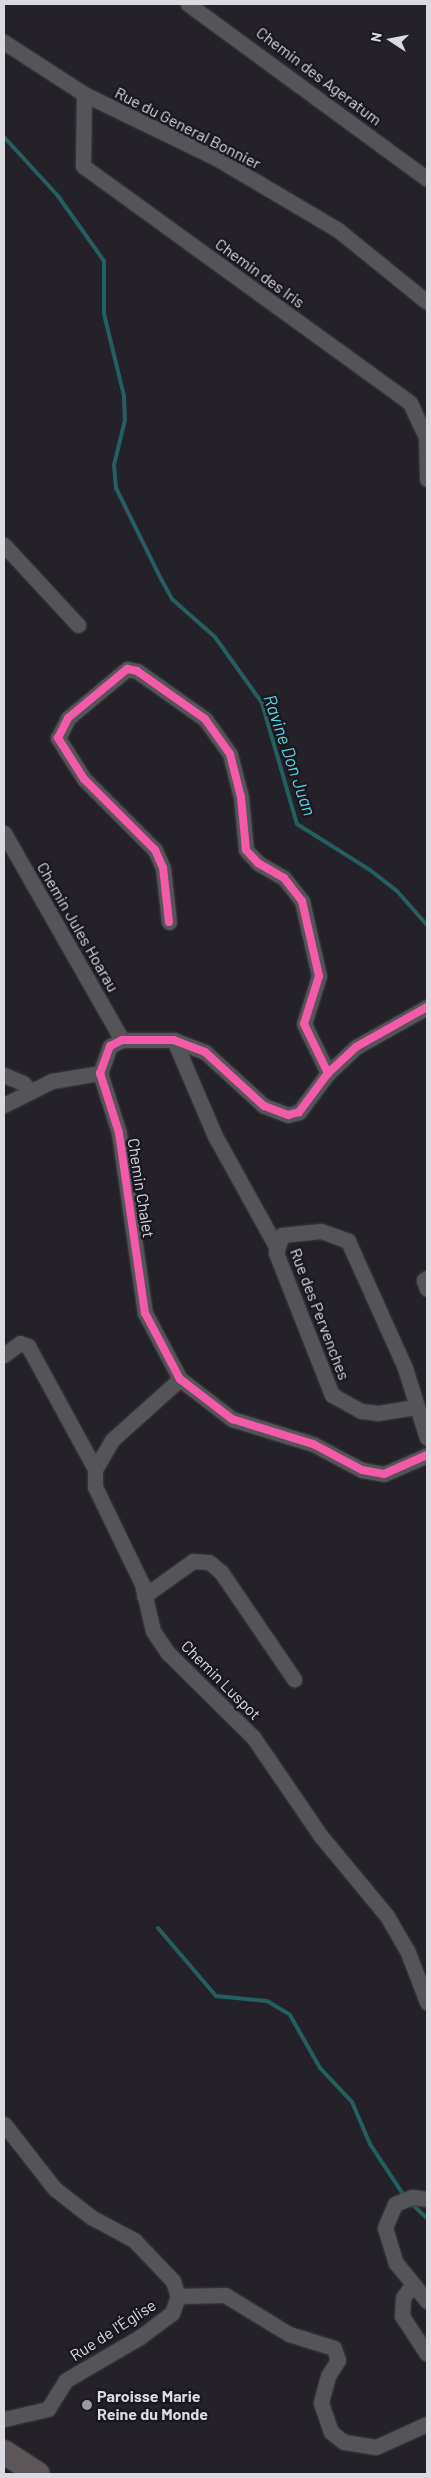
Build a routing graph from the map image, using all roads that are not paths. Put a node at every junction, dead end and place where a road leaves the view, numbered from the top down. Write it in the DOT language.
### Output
graph roads {
  1 [pos="188,4"];
  2 [pos="4,43"];
  3 [pos="84,94"];
  4 [pos="427,179"];
  5 [pos="427,302"];
  6 [pos="427,479"];
  7 [pos="4,545"];
  8 [pos="78,626"];
  9 [pos="4,833"];
  10 [pos="169,922"];
  11 [pos="427,1007"];
  12 [pos="122,1040"];
  13 [pos="174,1040"];
  14 [pos="100,1073"];
  15 [pos="328,1074"];
  16 [pos="4,1075"];
  17 [pos="29,1090"];
  18 [pos="4,1105"];
  19 [pos="276,1246"];
  20 [pos="427,1278"];
  21 [pos="427,1289"];
  22 [pos="4,1355"];
  23 [pos="180,1379"];
  24 [pos="416,1407"];
  25 [pos="427,1438"];
  26 [pos="427,1456"];
  27 [pos="95,1469"];
  28 [pos="144,1596"];
  29 [pos="294,1679"];
  30 [pos="427,2002"];
  31 [pos="4,2124"];
  32 [pos="427,2199"];
  33 [pos="413,2284"];
  34 [pos="178,2296"];
  35 [pos="427,2301"];
  36 [pos="427,2354"];
  37 [pos="4,2419"];
  38 [pos="427,2424"];
  39 [pos="4,2452"];
  40 [pos="38,2474"];
  1 -- 4 [label="street, Chemin des Ageratum"];
  2 -- 3 [label="street, Rue du General Bonnier"];
  3 -- 5 [label="street, Rue du General Bonnier"];
  3 -- 6 [label="street, Chemin des Iris"];
  7 -- 8 [label="street"];
  9 -- 12 [label="street, Chemin Jules Hoarau"];
  10 -- 15 [label="street"];
  11 -- 15 [label="street"];
  12 -- 13 [label="street"];
  12 -- 14 [label="street"];
  13 -- 15 [label="street"];
  13 -- 19 [label="street, Rue des Pervenches"];
  14 -- 17 [label="street"];
  14 -- 23 [label="street, Chemin Chalet"];
  16 -- 17 [label="street"];
  17 -- 18 [label="street"];
  19 -- 24 [label="street, Rue des Pervenches"];
  19 -- 24 [label="street, Rue des Pervenches"];
  20 -- 21 [label="street"];
  22 -- 27 [label="street"];
  23 -- 26 [label="street, Chemin Chalet"];
  23 -- 27 [label="street"];
  24 -- 25 [label="street, Rue des Pervenches"];
  27 -- 28 [label="street, Chemin Luspot"];
  28 -- 29 [label="street"];
  28 -- 30 [label="street, Chemin Luspot"];
  31 -- 34 [label="street, Rue de l'Église"];
  32 -- 33 [label="street"];
  33 -- 35 [label="street"];
  33 -- 36 [label="street"];
  34 -- 37 [label="street, Rue de l'Église"];
  34 -- 38 [label="street"];
  39 -- 40 [label="main road"];
}
